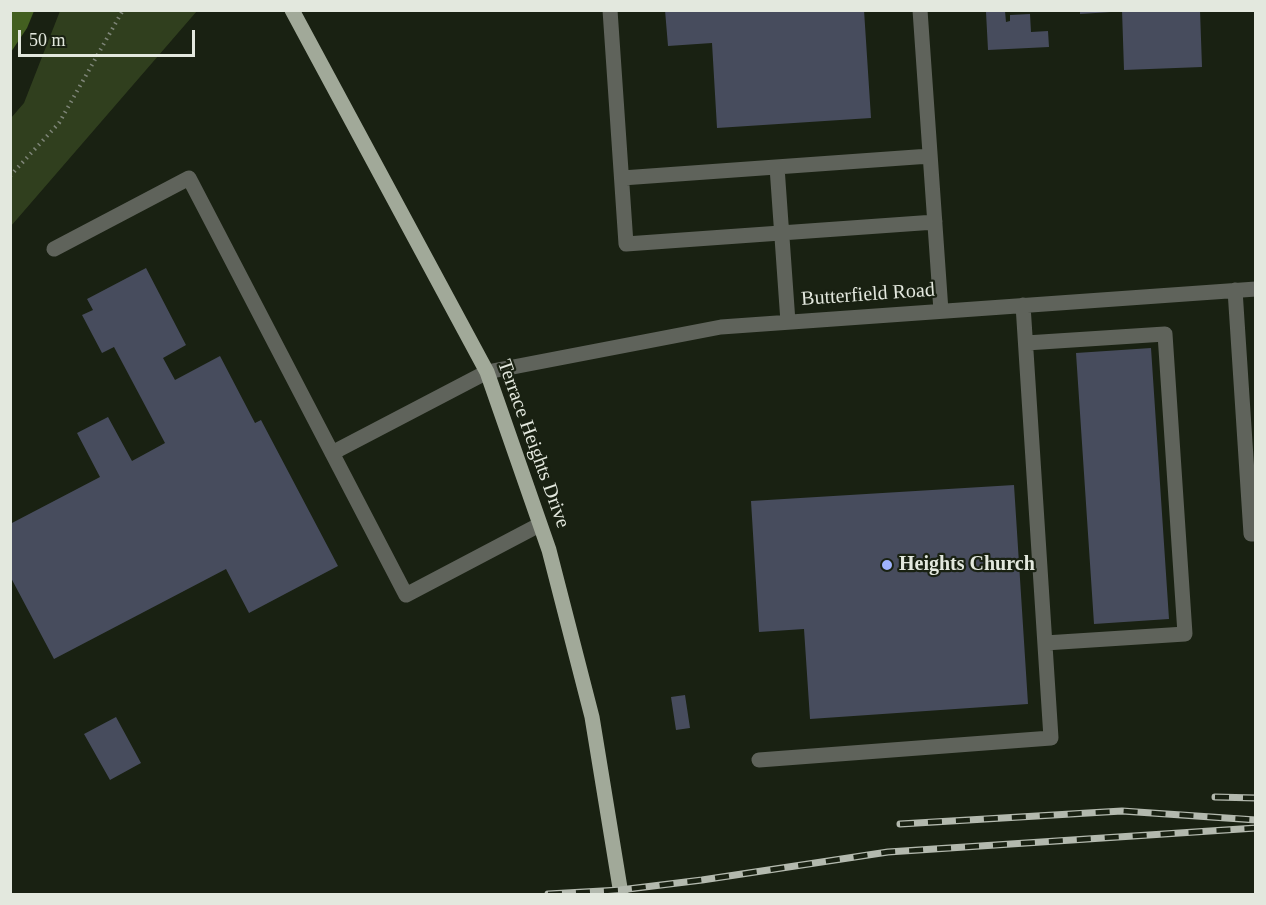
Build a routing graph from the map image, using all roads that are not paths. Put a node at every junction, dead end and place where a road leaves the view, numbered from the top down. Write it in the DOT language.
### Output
graph roads {
  1 [pos="292,10"];
  2 [pos="610,10"];
  3 [pos="920,10"];
  4 [pos="930,156"];
  5 [pos="777,167"];
  6 [pos="622,178"];
  7 [pos="935,222"];
  8 [pos="781,233"];
  9 [pos="54,249"];
  10 [pos="1256,289"];
  11 [pos="1235,290"];
  12 [pos="1023,305"];
  13 [pos="941,311"];
  14 [pos="788,322"];
  15 [pos="1026,343"];
  16 [pos="487,372"];
  17 [pos="332,453"];
  18 [pos="539,525"];
  19 [pos="1256,534"];
  20 [pos="1045,643"];
  21 [pos="759,760"];
  22 [pos="621,894"];
  1 -- 16 [label="main road, Terrace Heights Drive"];
  2 -- 6 [label="street"];
  3 -- 4 [label="street"];
  4 -- 5 [label="street"];
  4 -- 7 [label="street"];
  5 -- 6 [label="street"];
  5 -- 8 [label="street"];
  6 -- 8 [label="street"];
  7 -- 8 [label="street"];
  7 -- 13 [label="street"];
  8 -- 14 [label="street"];
  9 -- 17 [label="street"];
  10 -- 11 [label="street, Butterfield Road"];
  11 -- 12 [label="street, Butterfield Road"];
  11 -- 19 [label="street"];
  12 -- 13 [label="street, Butterfield Road"];
  12 -- 15 [label="street"];
  13 -- 14 [label="street, Butterfield Road"];
  14 -- 16 [label="street, Butterfield Road"];
  15 -- 20 [label="street"];
  15 -- 20 [label="street"];
  16 -- 17 [label="street, Butterfield Road"];
  16 -- 18 [label="main road, Terrace Heights Drive"];
  17 -- 18 [label="street"];
  18 -- 22 [label="main road, Terrace Heights Drive"];
  20 -- 21 [label="street"];
}
